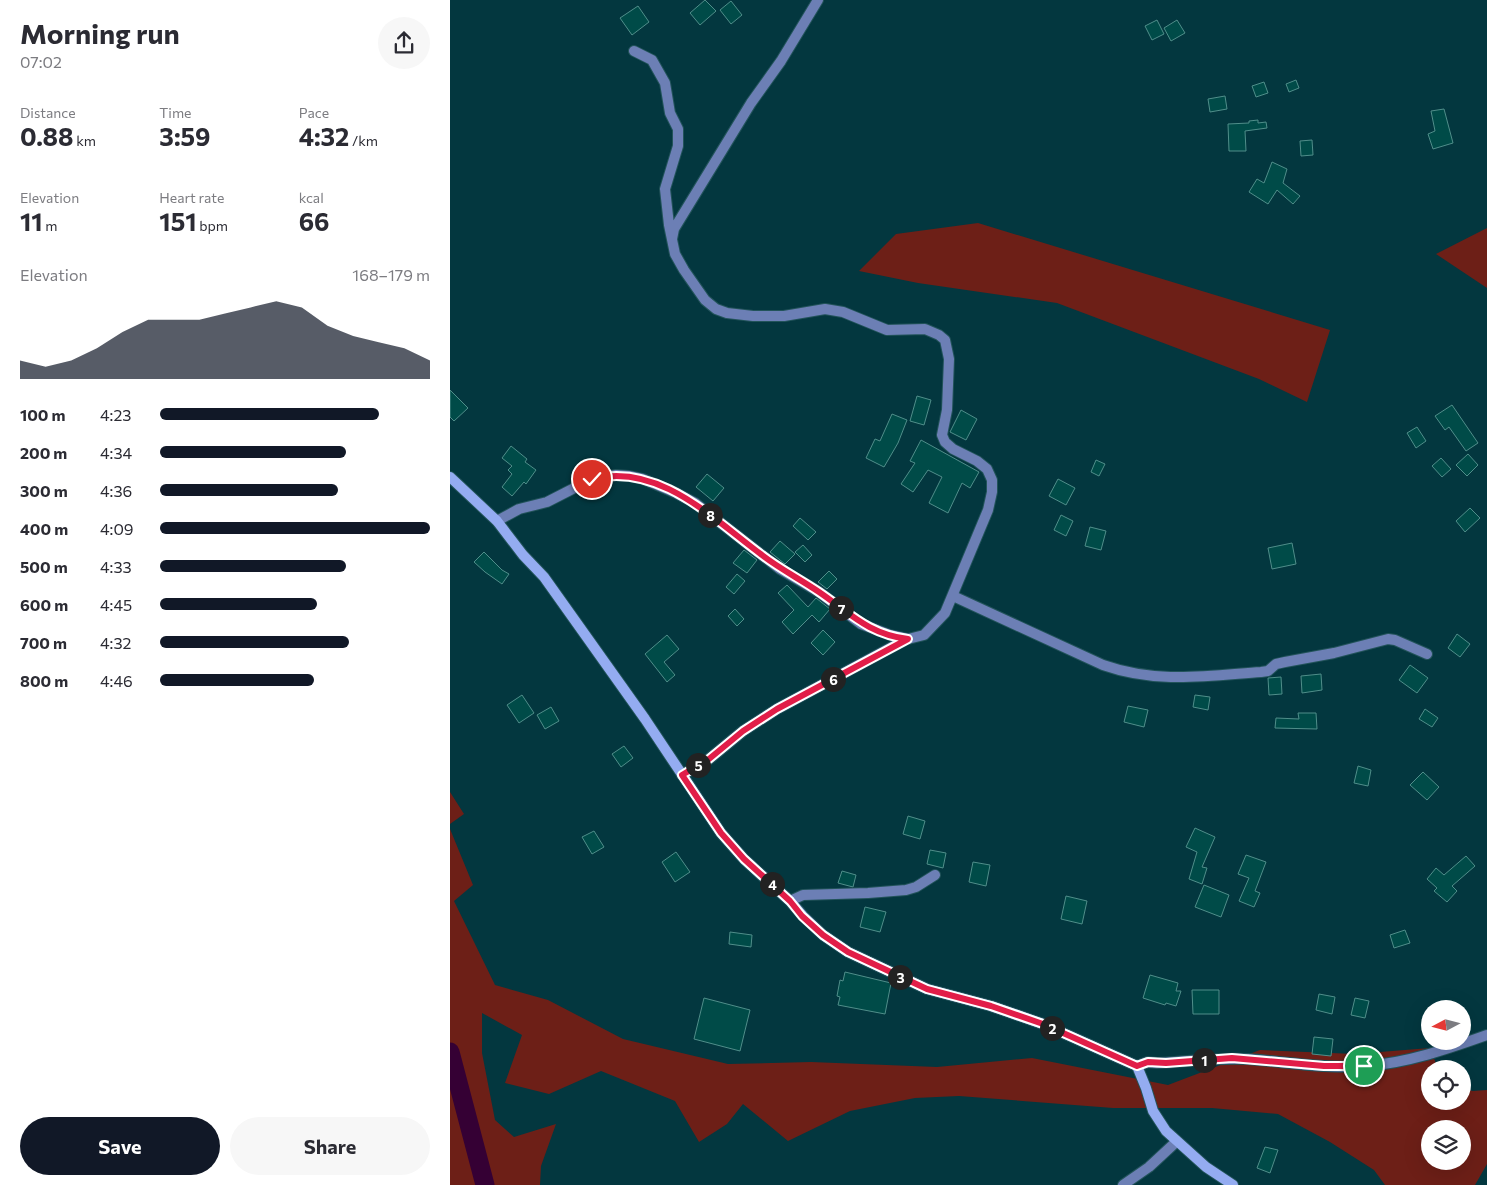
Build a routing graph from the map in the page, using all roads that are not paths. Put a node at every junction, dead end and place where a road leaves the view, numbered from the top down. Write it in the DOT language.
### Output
graph roads {
  1 [pos="818,0"];
  2 [pos="634,51"];
  3 [pos="672,240"];
  4 [pos="450,477"];
  5 [pos="497,521"];
  6 [pos="953,596"];
  7 [pos="908,639"];
  8 [pos="1427,654"];
  9 [pos="682,775"];
  10 [pos="935,875"];
  11 [pos="790,901"];
  12 [pos="1487,1035"];
  13 [pos="1137,1066"];
  14 [pos="1176,1142"];
  15 [pos="1123,1185"];
  16 [pos="1233,1185"];
  1 -- 3 [label="street"];
  2 -- 3 [label="street"];
  3 -- 6 [label="street"];
  4 -- 5 [label="street"];
  5 -- 7 [label="street"];
  5 -- 9 [label="street"];
  6 -- 7 [label="street"];
  6 -- 8 [label="street"];
  7 -- 9 [label="street"];
  9 -- 11 [label="street"];
  10 -- 11 [label="street"];
  11 -- 13 [label="street"];
  12 -- 13 [label="street"];
  13 -- 14 [label="street"];
  14 -- 15 [label="street"];
  14 -- 16 [label="street"];
}
